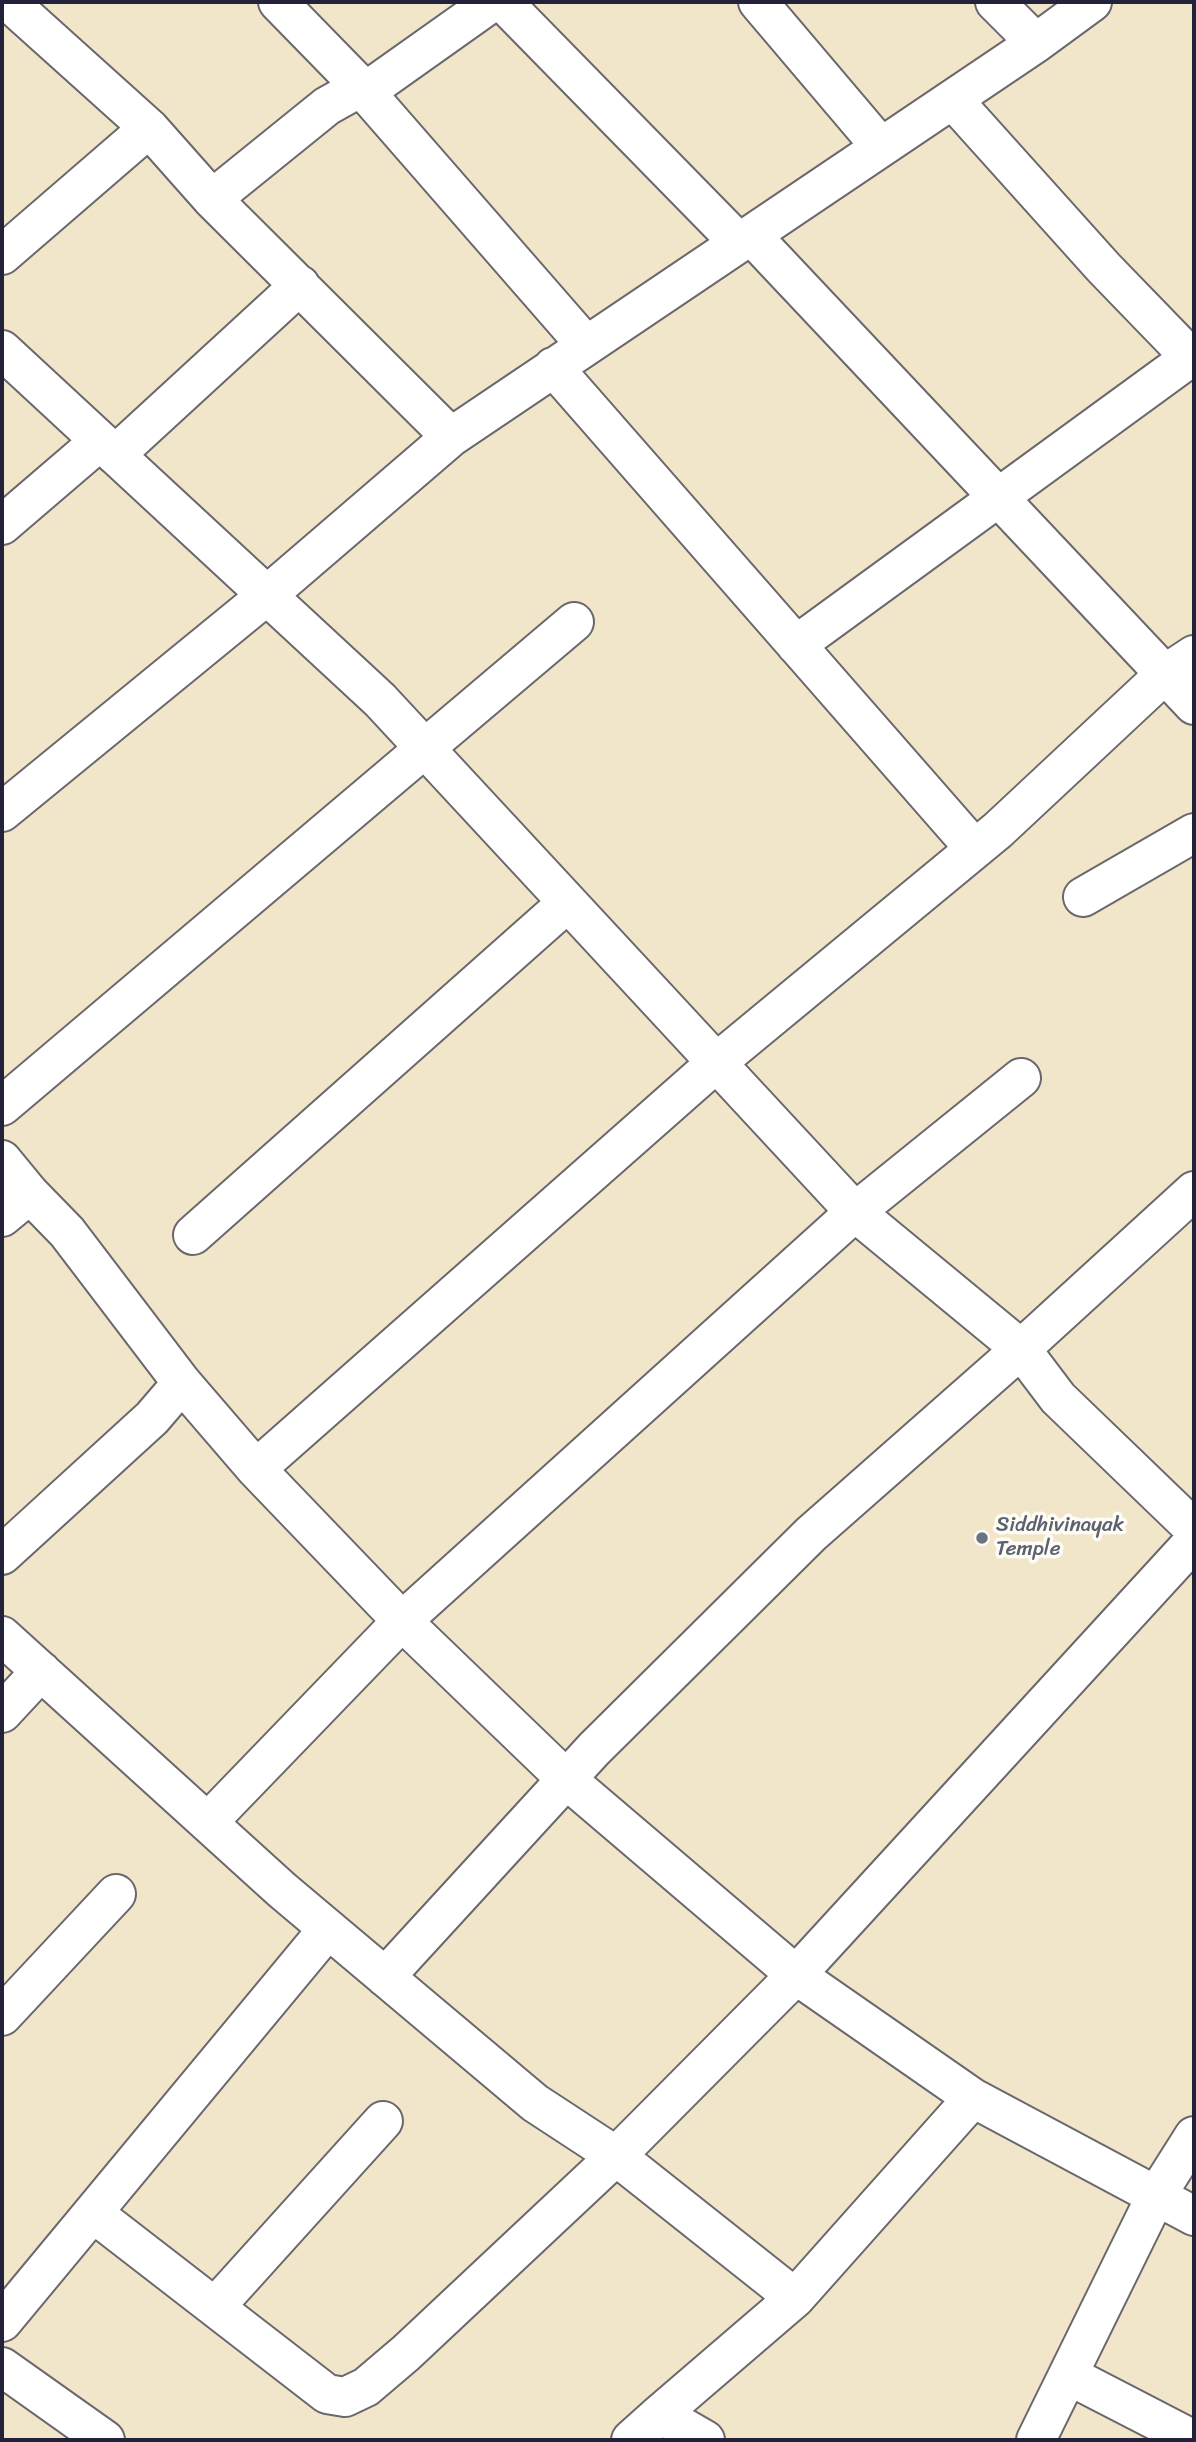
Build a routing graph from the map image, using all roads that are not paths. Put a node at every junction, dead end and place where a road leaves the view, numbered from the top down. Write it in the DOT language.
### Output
graph roads {
  1 [pos="9,2"];
  2 [pos="278,2"];
  3 [pos="492,2"];
  4 [pos="503,2"];
  5 [pos="758,2"];
  6 [pos="995,2"];
  7 [pos="1092,2"];
  8 [pos="1035,43"];
  9 [pos="361,87"];
  10 [pos="953,100"];
  11 [pos="149,128"];
  12 [pos="881,147"];
  13 [pos="212,199"];
  14 [pos="745,239"];
  15 [pos="2,255"];
  16 [pos="300,285"];
  17 [pos="586,345"];
  18 [pos="2,350"];
  19 [pos="1192,359"];
  20 [pos="553,367"];
  21 [pos="451,437"];
  22 [pos="108,448"];
  23 [pos="998,497"];
  24 [pos="2,525"];
  25 [pos="266,596"];
  26 [pos="574,622"];
  27 [pos="796,645"];
  28 [pos="1180,665"];
  29 [pos="1194,705"];
  30 [pos="424,749"];
  31 [pos="2,811"];
  32 [pos="1194,833"];
  33 [pos="975,849"];
  34 [pos="1083,897"];
  35 [pos="567,902"];
  36 [pos="716,1063"];
  37 [pos="1021,1078"];
  38 [pos="2,1106"];
  39 [pos="2,1160"];
  40 [pos="1194,1191"];
  41 [pos="16,1206"];
  42 [pos="855,1212"];
  43 [pos="193,1235"];
  44 [pos="1021,1349"];
  45 [pos="182,1383"];
  46 [pos="256,1469"];
  47 [pos="1194,1529"];
  48 [pos="1194,1541"];
  49 [pos="2,1555"];
  50 [pos="402,1621"];
  51 [pos="2,1636"];
  52 [pos="41,1671"];
  53 [pos="2,1713"];
  54 [pos="566,1779"];
  55 [pos="208,1822"];
  56 [pos="116,1894"];
  57 [pos="328,1929"];
  58 [pos="796,1975"];
  59 [pos="385,1977"];
  60 [pos="2,2016"];
  61 [pos="973,2098"];
  62 [pos="383,2121"];
  63 [pos="1194,2136"];
  64 [pos="616,2156"];
  65 [pos="1156,2196"];
  66 [pos="93,2213"];
  67 [pos="1194,2216"];
  68 [pos="795,2298"];
  69 [pos="215,2307"];
  70 [pos="2,2322"];
  71 [pos="2,2367"];
  72 [pos="1068,2375"];
  73 [pos="660,2414"];
  74 [pos="105,2440"];
  75 [pos="631,2440"];
  76 [pos="705,2440"];
  77 [pos="1036,2440"];
  78 [pos="1194,2440"];
  1 -- 11 [label="street"];
  2 -- 9 [label="street"];
  3 -- 9 [label="street"];
  4 -- 14 [label="street"];
  5 -- 12 [label="street"];
  6 -- 8 [label="street"];
  7 -- 8 [label="street"];
  8 -- 10 [label="street"];
  9 -- 13 [label="street"];
  9 -- 17 [label="street"];
  10 -- 12 [label="street"];
  10 -- 19 [label="street"];
  11 -- 13 [label="street"];
  11 -- 15 [label="street"];
  12 -- 14 [label="street"];
  13 -- 16 [label="street"];
  14 -- 17 [label="street"];
  14 -- 23 [label="street"];
  16 -- 21 [label="street"];
  16 -- 22 [label="street"];
  17 -- 20 [label="street"];
  18 -- 22 [label="street"];
  19 -- 23 [label="street"];
  20 -- 21 [label="street"];
  20 -- 27 [label="street"];
  21 -- 25 [label="street"];
  22 -- 24 [label="street"];
  22 -- 25 [label="street"];
  23 -- 27 [label="street"];
  23 -- 28 [label="street"];
  25 -- 30 [label="street"];
  25 -- 31 [label="street"];
  26 -- 30 [label="street"];
  27 -- 33 [label="street"];
  28 -- 29 [label="street"];
  28 -- 33 [label="street"];
  30 -- 35 [label="street"];
  30 -- 38 [label="street"];
  32 -- 34 [label="street"];
  33 -- 36 [label="street"];
  35 -- 36 [label="street"];
  35 -- 43 [label="street"];
  36 -- 42 [label="street"];
  36 -- 46 [label="street"];
  37 -- 42 [label="street"];
  39 -- 41 [label="street"];
  40 -- 44 [label="street"];
  41 -- 45 [label="street"];
  42 -- 44 [label="street"];
  42 -- 50 [label="street"];
  44 -- 47 [label="street"];
  44 -- 54 [label="street"];
  45 -- 46 [label="street"];
  45 -- 49 [label="street"];
  46 -- 50 [label="street"];
  48 -- 58 [label="street"];
  50 -- 54 [label="street"];
  50 -- 55 [label="street"];
  51 -- 52 [label="street"];
  52 -- 53 [label="street"];
  52 -- 55 [label="street"];
  54 -- 58 [label="street"];
  54 -- 59 [label="street"];
  55 -- 57 [label="street"];
  56 -- 60 [label="street"];
  57 -- 59 [label="street"];
  57 -- 66 [label="street"];
  58 -- 61 [label="street"];
  58 -- 64 [label="street"];
  59 -- 64 [label="street"];
  61 -- 65 [label="street"];
  61 -- 68 [label="street"];
  62 -- 69 [label="street"];
  63 -- 65 [label="street"];
  64 -- 68 [label="street"];
  64 -- 69 [label="street"];
  65 -- 67 [label="street"];
  65 -- 72 [label="street"];
  66 -- 69 [label="street"];
  66 -- 70 [label="street"];
  68 -- 73 [label="street"];
  71 -- 74 [label="street"];
  72 -- 77 [label="street"];
  72 -- 78 [label="street"];
  73 -- 75 [label="street"];
  73 -- 76 [label="street"];
}
